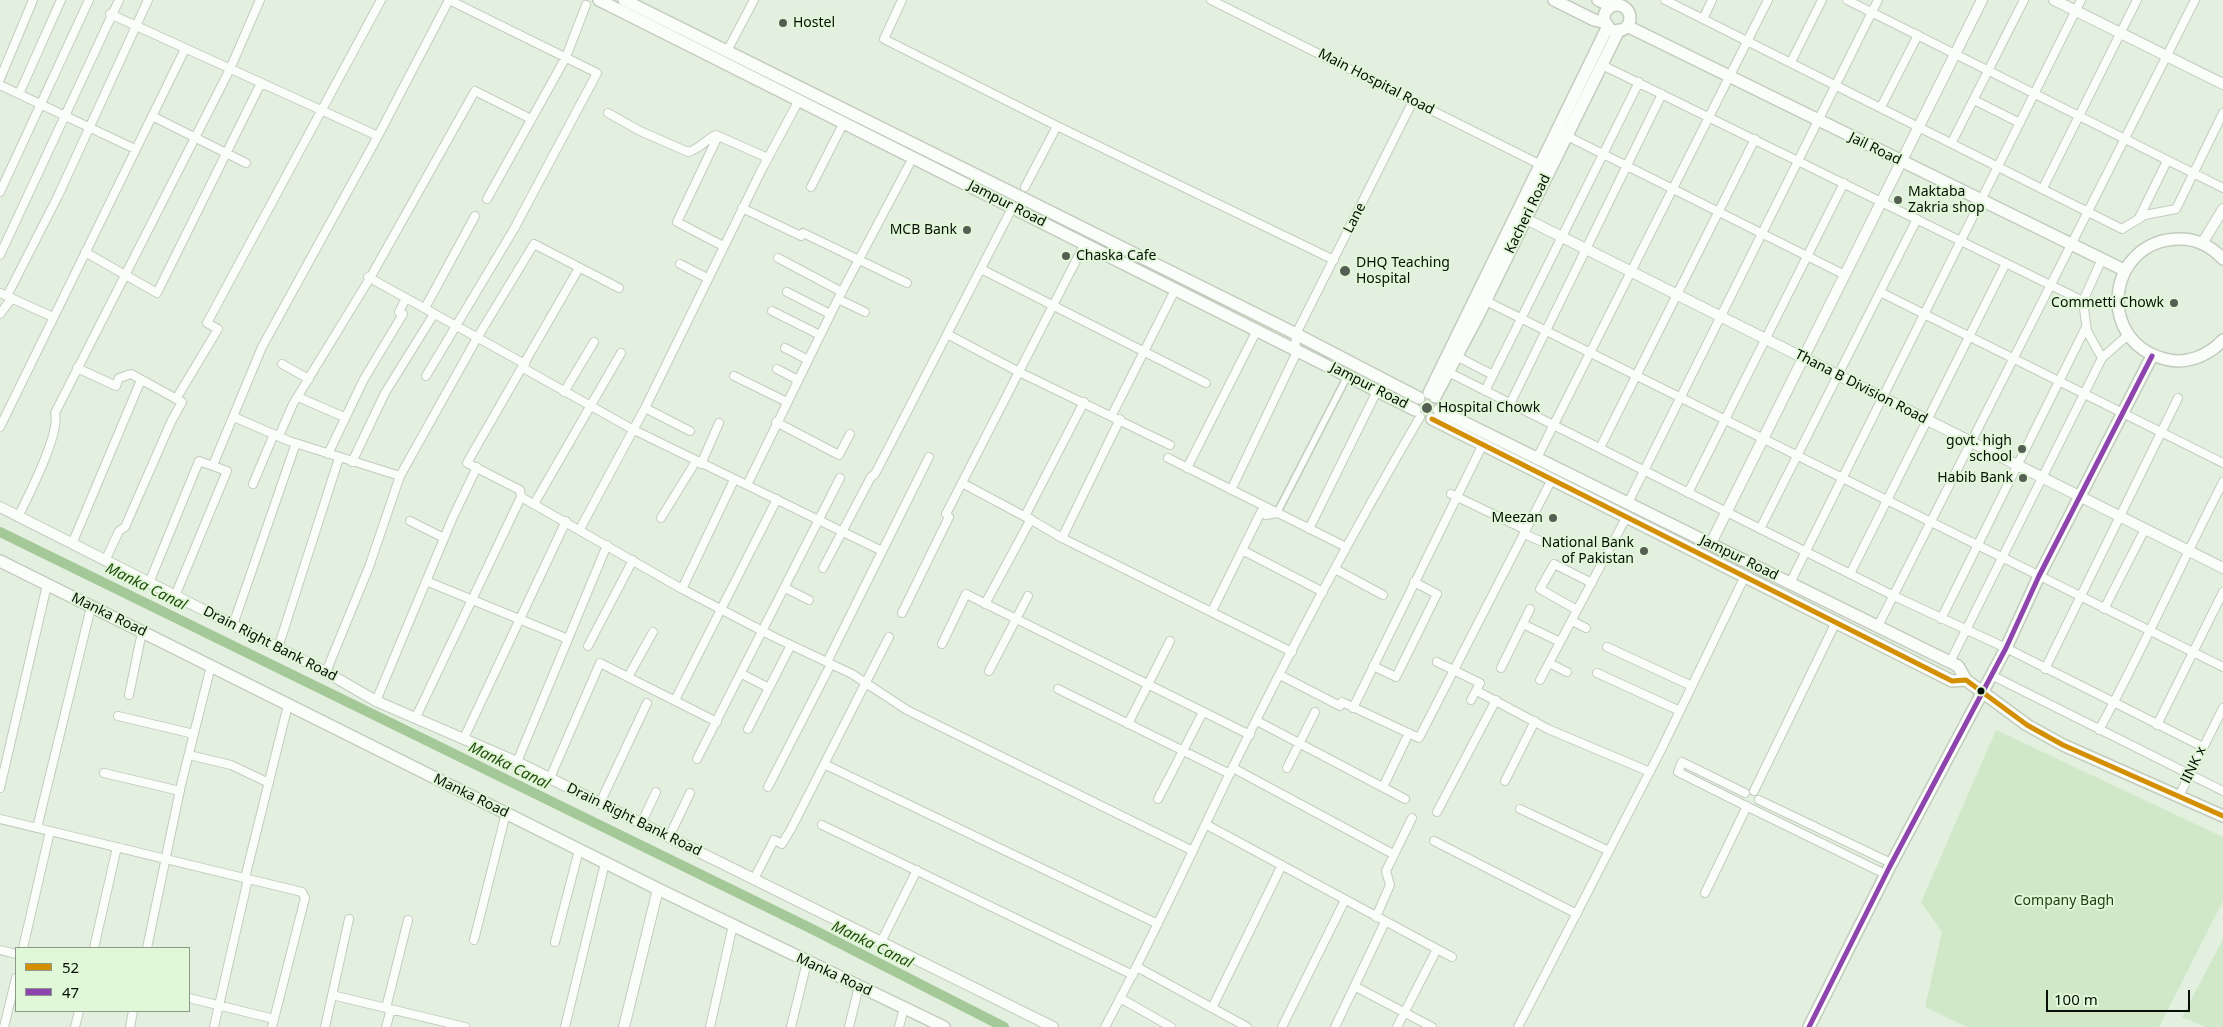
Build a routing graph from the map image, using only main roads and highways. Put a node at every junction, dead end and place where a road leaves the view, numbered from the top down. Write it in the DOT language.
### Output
graph roads {
  1 [pos="599,0"];
  2 [pos="624,0"];
  3 [pos="1554,0"];
  4 [pos="1598,0"];
  5 [pos="1635,0"];
  6 [pos="1616,4"];
  7 [pos="1628,12"];
  8 [pos="1607,25"];
  9 [pos="1623,28"];
  10 [pos="2223,259"];
  11 [pos="2124,270"];
  12 [pos="2223,340"];
  13 [pos="2152,356"];
  14 [pos="1427,397"];
  15 [pos="1418,413"];
  16 [pos="1436,414"];
  17 [pos="0,561"];
  18 [pos="1966,680"];
  19 [pos="1983,691"];
  20 [pos="2223,816"];
  21 [pos="944,1027"];
  22 [pos="1809,1027"];
  1 -- 15 [label="main road, Jampur Road"];
  2 -- 14 [label="main road, Jampur Road"];
  3 -- 8 [label="main road"];
  4 -- 6 [label="main road"];
  5 -- 7 [label="main road"];
  6 -- 7 [label="main road"];
  6 -- 8 [label="main road"];
  7 -- 9 [label="main road"];
  8 -- 9 [label="main road"];
  8 -- 14 [label="main road, Kacheri Road"];
  9 -- 11 [label="main road, Jail Road"];
  9 -- 14 [label="main road, Kacheri Road"];
  10 -- 11 [label="main road"];
  11 -- 13 [label="main road"];
  12 -- 13 [label="main road"];
  13 -- 19 [label="main road"];
  14 -- 15 [label="main road"];
  14 -- 16 [label="main road"];
  15 -- 16 [label="main road, Jampur Road"];
  16 -- 18 [label="main road, Jampur Road"];
  16 -- 18 [label="main road, Jampur Road"];
  17 -- 21 [label="main road, Manka Road"];
  18 -- 19 [label="main road, Jampur Road"];
  19 -- 20 [label="main road, Jampur Road"];
  19 -- 22 [label="main road"];
}
